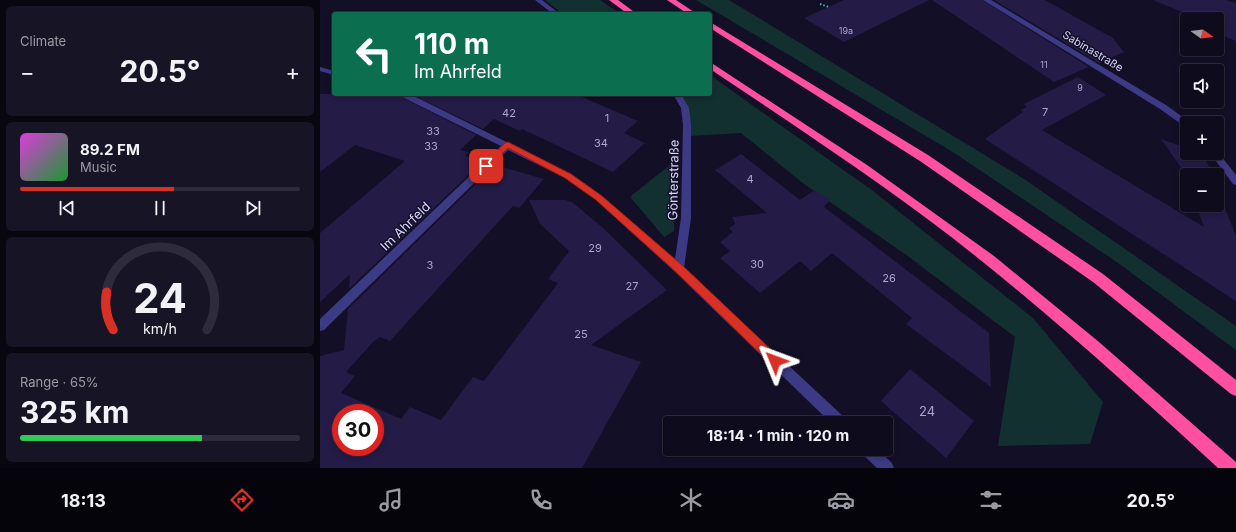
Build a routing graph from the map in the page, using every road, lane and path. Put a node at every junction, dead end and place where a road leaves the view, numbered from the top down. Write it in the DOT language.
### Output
graph roads {
  1 [pos="538,0"];
  2 [pos="613,0"];
  3 [pos="671,0"];
  4 [pos="986,0"];
  5 [pos="820,4"];
  6 [pos="829,7"];
  7 [pos="554,12"];
  8 [pos="630,12"];
  9 [pos="690,12"];
  10 [pos="712,25"];
  11 [pos="712,66"];
  12 [pos="320,69"];
  13 [pos="332,72"];
  14 [pos="405,96"];
  15 [pos="678,96"];
  16 [pos="1180,119"];
  17 [pos="508,144"];
  18 [pos="1219,160"];
  19 [pos="1236,182"];
  20 [pos="679,269"];
  21 [pos="320,326"];
  22 [pos="1236,389"];
  23 [pos="833,416"];
  24 [pos="875,456"];
  25 [pos="887,468"];
  26 [pos="1230,468"];
  1 -- 7 [label="street"];
  2 -- 8 [label="highway"];
  3 -- 9 [label="highway"];
  4 -- 16 [label="street, Sabinastraße"];
  5 -- 6 [label="path"];
  10 -- 22 [label="highway"];
  11 -- 26 [label="highway"];
  12 -- 13 [label="street"];
  14 -- 17 [label="street"];
  15 -- 20 [label="street, Gönterstraße"];
  17 -- 20 [label="street"];
  17 -- 21 [label="street, Im Ahrfeld"];
  18 -- 19 [label="street"];
  20 -- 23 [label="street"];
  24 -- 25 [label="street"];
}
